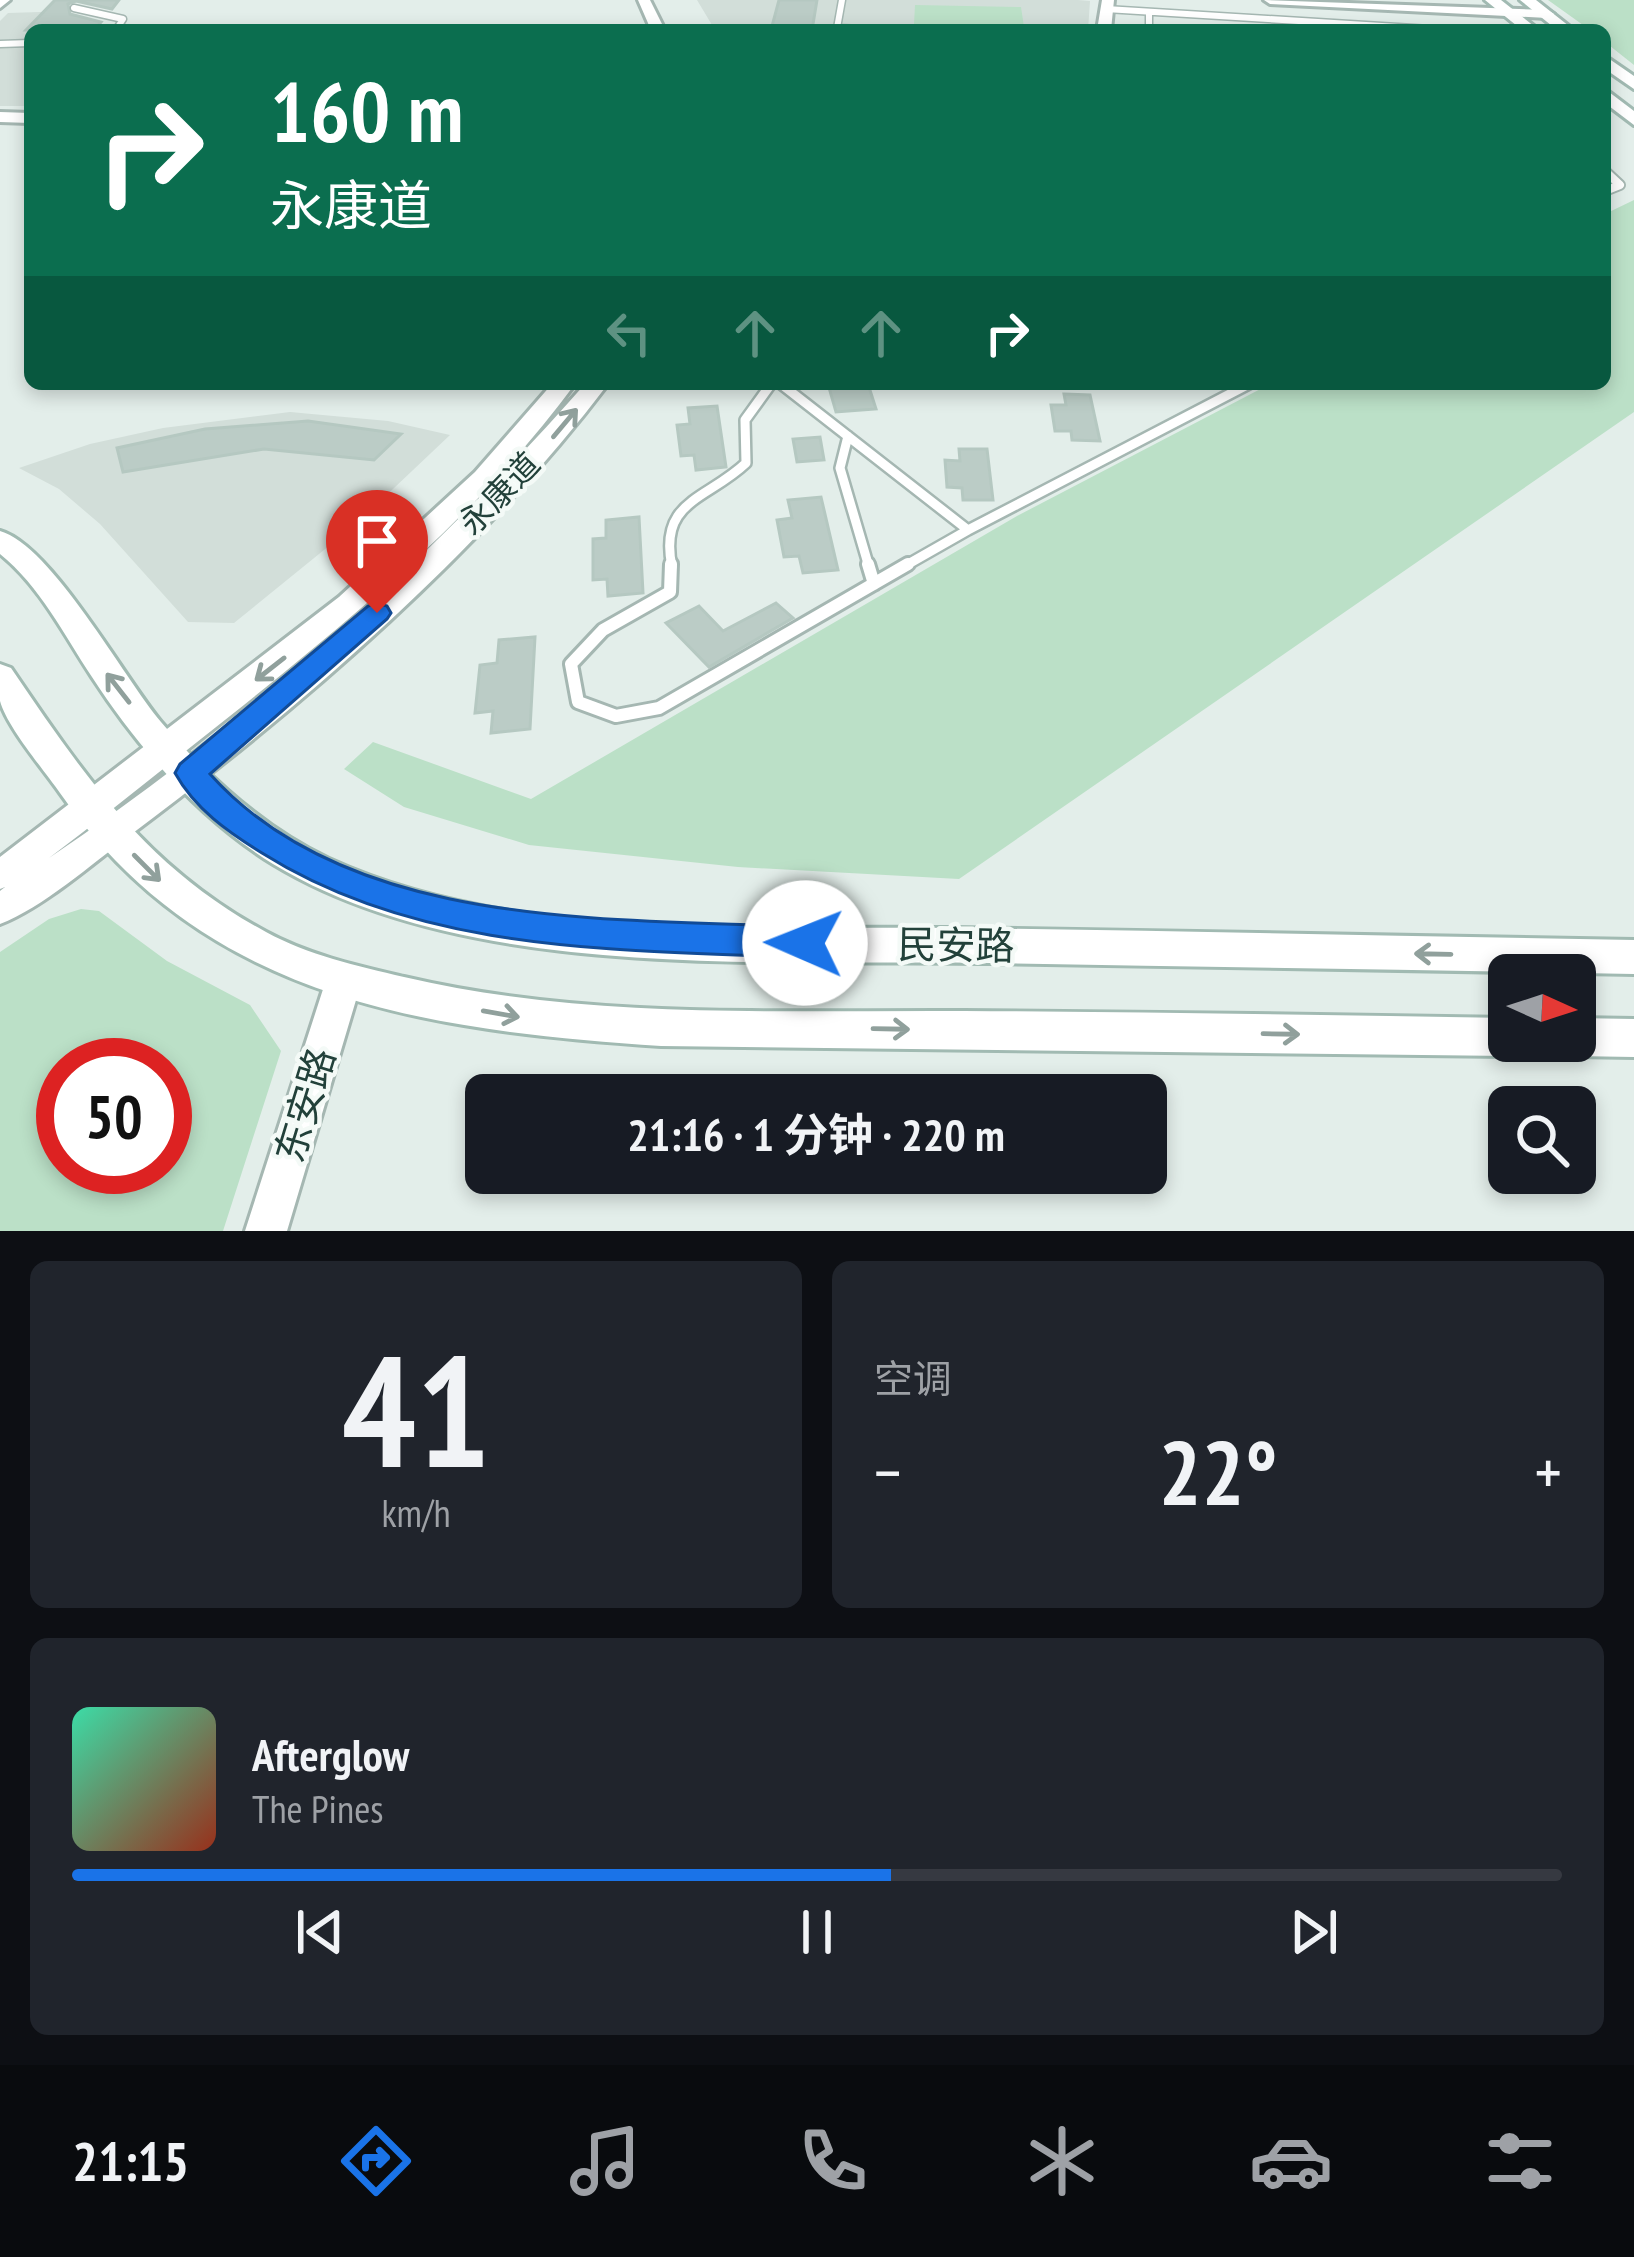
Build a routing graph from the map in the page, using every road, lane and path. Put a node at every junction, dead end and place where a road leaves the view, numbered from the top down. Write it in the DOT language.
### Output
graph roads {
  1 [pos="1270,0"];
  2 [pos="1364,0"];
  3 [pos="1107,4"];
  4 [pos="1536,6"];
  5 [pos="1501,7"];
  6 [pos="74,8"];
  7 [pos="1149,11"];
  8 [pos="120,24"];
  9 [pos="1149,24"];
  10 [pos="1352,24"];
  11 [pos="1611,99"];
  12 [pos="1634,120"];
  13 [pos="559,390"];
  14 [pos="592,390"];
  15 [pos="767,390"];
  16 [pos="789,390"];
  17 [pos="1238,390"];
  18 [pos="848,436"];
  19 [pos="968,530"];
  20 [pos="0,540"];
  21 [pos="874,584"];
  22 [pos="0,676"];
  23 [pos="179,761"];
  24 [pos="101,821"];
  25 [pos="0,875"];
  26 [pos="0,909"];
  27 [pos="1634,957"];
  28 [pos="344,980"];
  29 [pos="1488,1036"];
  30 [pos="1596,1037"];
  31 [pos="1634,1038"];
  32 [pos="266,1231"];
  1 -- 5 [label="street"];
  2 -- 5 [label="street"];
  3 -- 7 [label="lane"];
  4 -- 5 [label="street"];
  6 -- 8 [label="lane"];
  7 -- 9 [label="lane"];
  7 -- 10 [label="lane"];
  11 -- 12 [label="main road"];
  13 -- 23 [label="street, 永康道, one-way"];
  23 -- 14 [label="street, 永康道, one-way"];
  15 -- 21 [label="lane"];
  16 -- 18 [label="lane"];
  17 -- 19 [label="lane"];
  18 -- 19 [label="lane"];
  18 -- 21 [label="lane"];
  19 -- 21 [label="lane"];
  23 -- 20 [label="main road, 民安路, one-way"];
  22 -- 24 [label="main road"];
  23 -- 24 [label="street, 永康道"];
  27 -- 23 [label="main road, 民安路, one-way"];
  24 -- 25 [label="street, 永康道"];
  24 -- 26 [label="street, 永康道"];
  24 -- 28 [label="main road, one-way"];
  28 -- 29 [label="main road, one-way"];
  28 -- 32 [label="street, 东安路"];
  30 -- 31 [label="main road"];
}
